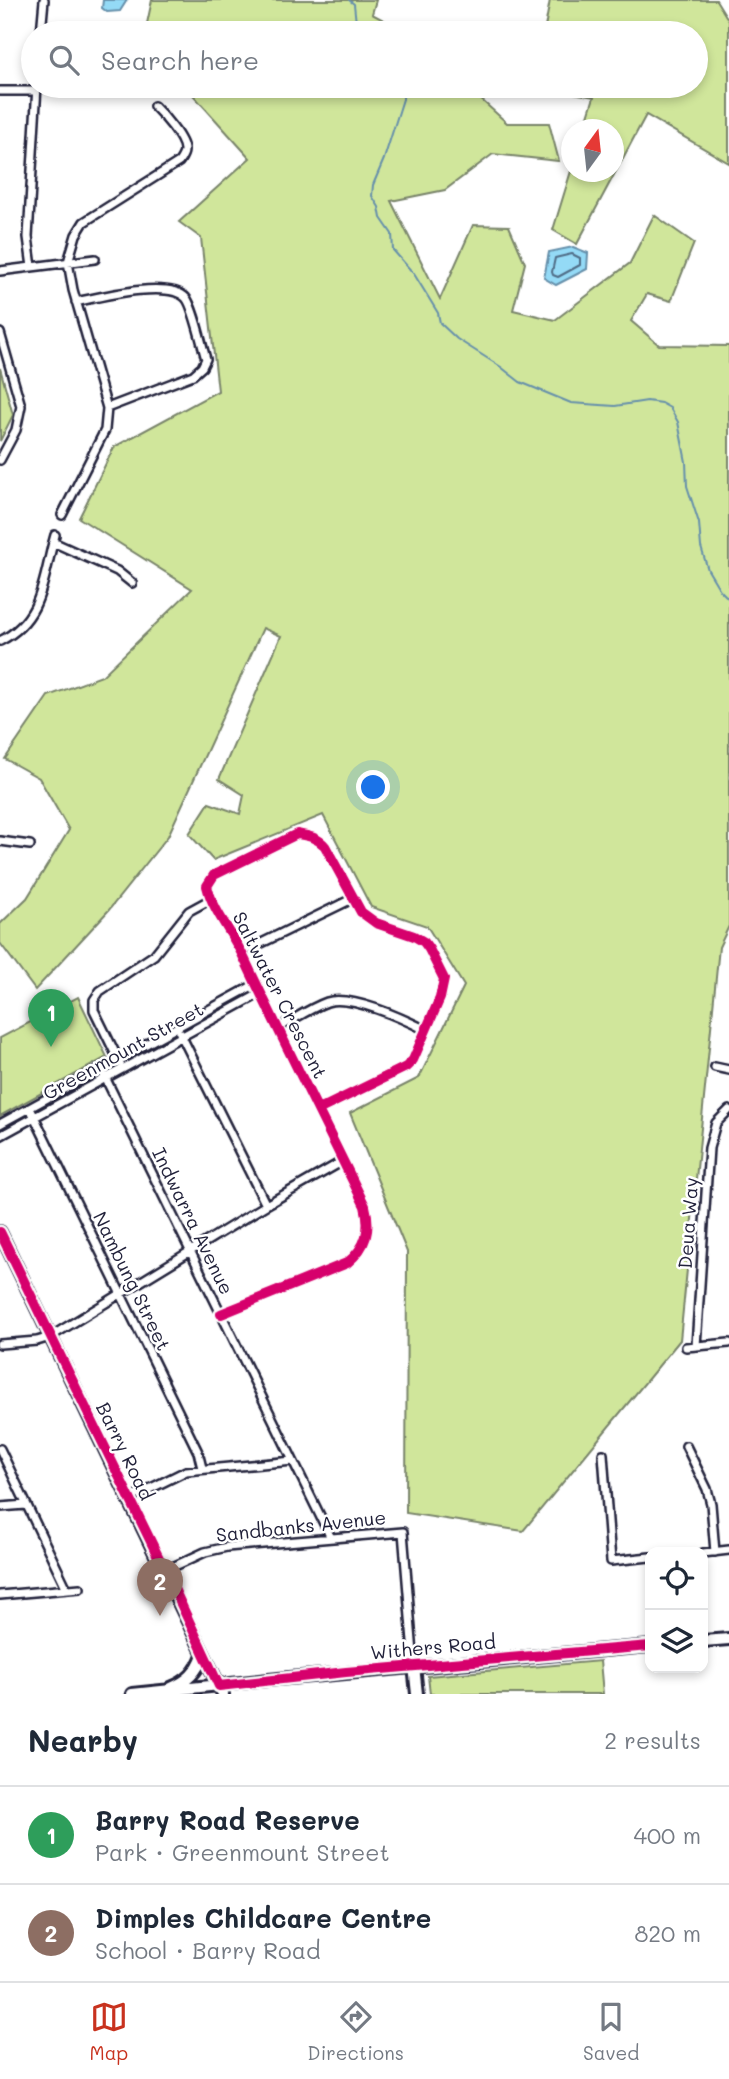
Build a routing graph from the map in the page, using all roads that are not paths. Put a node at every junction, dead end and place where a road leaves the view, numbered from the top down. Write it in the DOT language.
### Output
graph roads {
  1 [pos="44,0"];
  2 [pos="42,21"];
  3 [pos="21,89"];
  4 [pos="0,91"];
  5 [pos="36,98"];
  6 [pos="153,106"];
  7 [pos="95,259"];
  8 [pos="68,262"];
  9 [pos="32,267"];
  10 [pos="0,271"];
  11 [pos="76,302"];
  12 [pos="0,333"];
  13 [pos="107,408"];
  14 [pos="0,460"];
  15 [pos="62,515"];
  16 [pos="132,583"];
  17 [pos="0,641"];
  18 [pos="0,841"];
  19 [pos="30,845"];
  20 [pos="354,898"];
  21 [pos="211,899"];
  22 [pos="241,953"];
  23 [pos="256,984"];
  24 [pos="261,993"];
  25 [pos="177,1026"];
  26 [pos="278,1028"];
  27 [pos="426,1030"];
  28 [pos="181,1035"];
  29 [pos="118,1060"];
  30 [pos="715,1067"];
  31 [pos="122,1068"];
  32 [pos="102,1069"];
  33 [pos="729,1070"];
  34 [pos="106,1078"];
  35 [pos="30,1108"];
  36 [pos="318,1110"];
  37 [pos="729,1110"];
  38 [pos="34,1118"];
  39 [pos="0,1124"];
  40 [pos="0,1136"];
  41 [pos="343,1161"];
  42 [pos="266,1205"];
  43 [pos="0,1233"];
  44 [pos="191,1252"];
  45 [pos="122,1293"];
  46 [pos="221,1314"];
  47 [pos="50,1337"];
  48 [pos="729,1343"];
  49 [pos="0,1344"];
  50 [pos="696,1346"];
  51 [pos="686,1347"];
  52 [pos="686,1447"];
  53 [pos="0,1449"];
  54 [pos="603,1454"];
  55 [pos="293,1461"];
  56 [pos="202,1468"];
  57 [pos="129,1499"];
  58 [pos="26,1505"];
  59 [pos="0,1507"];
  60 [pos="331,1538"];
  61 [pos="729,1550"];
  62 [pos="715,1552"];
  63 [pos="708,1553"];
  64 [pos="645,1558"];
  65 [pos="164,1571"];
  66 [pos="80,1588"];
  67 [pos="66,1589"];
  68 [pos="0,1595"];
  69 [pos="729,1639"];
  70 [pos="708,1641"];
  71 [pos="645,1646"];
  72 [pos="203,1655"];
  73 [pos="414,1666"];
  74 [pos="196,1691"];
  75 [pos="220,1691"];
  76 [pos="162,1692"];
  77 [pos="132,1694"];
  78 [pos="417,1694"];
  1 -- 2 [label="street"];
  3 -- 4 [label="street"];
  5 -- 9 [label="street"];
  6 -- 8 [label="street"];
  7 -- 8 [label="street"];
  8 -- 9 [label="street"];
  8 -- 11 [label="street"];
  9 -- 10 [label="street"];
  11 -- 13 [label="street"];
  11 -- 13 [label="street"];
  12 -- 14 [label="street"];
  13 -- 15 [label="street"];
  16 -- 17 [label="street"];
  18 -- 19 [label="street"];
  20 -- 21 [label="street, Saltwater Crescent"];
  20 -- 22 [label="street"];
  20 -- 27 [label="street"];
  21 -- 22 [label="street, Saltwater Crescent"];
  21 -- 29 [label="street"];
  22 -- 23 [label="street, Saltwater Crescent"];
  23 -- 24 [label="street, Saltwater Crescent"];
  23 -- 25 [label="street, Greenmount Street"];
  24 -- 26 [label="street, Saltwater Crescent"];
  24 -- 28 [label="street, Greenmount Street"];
  25 -- 28 [label="street"];
  25 -- 29 [label="street, Greenmount Street"];
  26 -- 27 [label="street"];
  26 -- 36 [label="street, Saltwater Crescent"];
  27 -- 36 [label="street"];
  28 -- 31 [label="street, Greenmount Street"];
  28 -- 42 [label="street"];
  29 -- 31 [label="street"];
  29 -- 32 [label="street, Greenmount Street"];
  30 -- 33 [label="street"];
  31 -- 34 [label="street, Greenmount Street"];
  32 -- 34 [label="street, Indwarra Avenue"];
  32 -- 35 [label="street, Greenmount Street"];
  34 -- 38 [label="street, Greenmount Street"];
  34 -- 44 [label="street, Indwarra Avenue"];
  35 -- 38 [label="street, Nambung Street"];
  35 -- 39 [label="street, Greenmount Street"];
  36 -- 41 [label="street, Saltwater Crescent"];
  37 -- 50 [label="street, Deua Way"];
  38 -- 40 [label="street, Greenmount Street"];
  38 -- 45 [label="street, Nambung Street"];
  41 -- 42 [label="street"];
  41 -- 46 [label="street, Saltwater Crescent"];
  42 -- 44 [label="street"];
  43 -- 47 [label="street, Barry Road"];
  44 -- 45 [label="street"];
  44 -- 46 [label="street, Indwarra Avenue"];
  45 -- 47 [label="street"];
  45 -- 56 [label="street, Nambung Street"];
  46 -- 55 [label="street, Indwarra Avenue"];
  47 -- 49 [label="street"];
  47 -- 57 [label="street, Barry Road"];
  48 -- 50 [label="street"];
  50 -- 51 [label="street"];
  52 -- 62 [label="street"];
  53 -- 58 [label="street"];
  54 -- 64 [label="street"];
  55 -- 56 [label="street"];
  55 -- 60 [label="street, Indwarra Avenue"];
  56 -- 57 [label="street"];
  57 -- 65 [label="street, Barry Road"];
  58 -- 59 [label="street"];
  58 -- 67 [label="street"];
  60 -- 65 [label="street, Sandbanks Avenue"];
  60 -- 73 [label="street, Sandbanks Avenue"];
  61 -- 62 [label="street"];
  62 -- 63 [label="street"];
  65 -- 72 [label="street, Barry Road"];
  66 -- 67 [label="street"];
  67 -- 68 [label="street"];
  69 -- 70 [label="street"];
  71 -- 73 [label="street, Withers Road"];
  72 -- 75 [label="street, Barry Road"];
  72 -- 76 [label="street"];
  73 -- 75 [label="street, Withers Road"];
  73 -- 78 [label="street"];
  74 -- 75 [label="street, Withers Road"];
  74 -- 76 [label="street, Withers Road"];
  76 -- 77 [label="street, Withers Road"];
}
